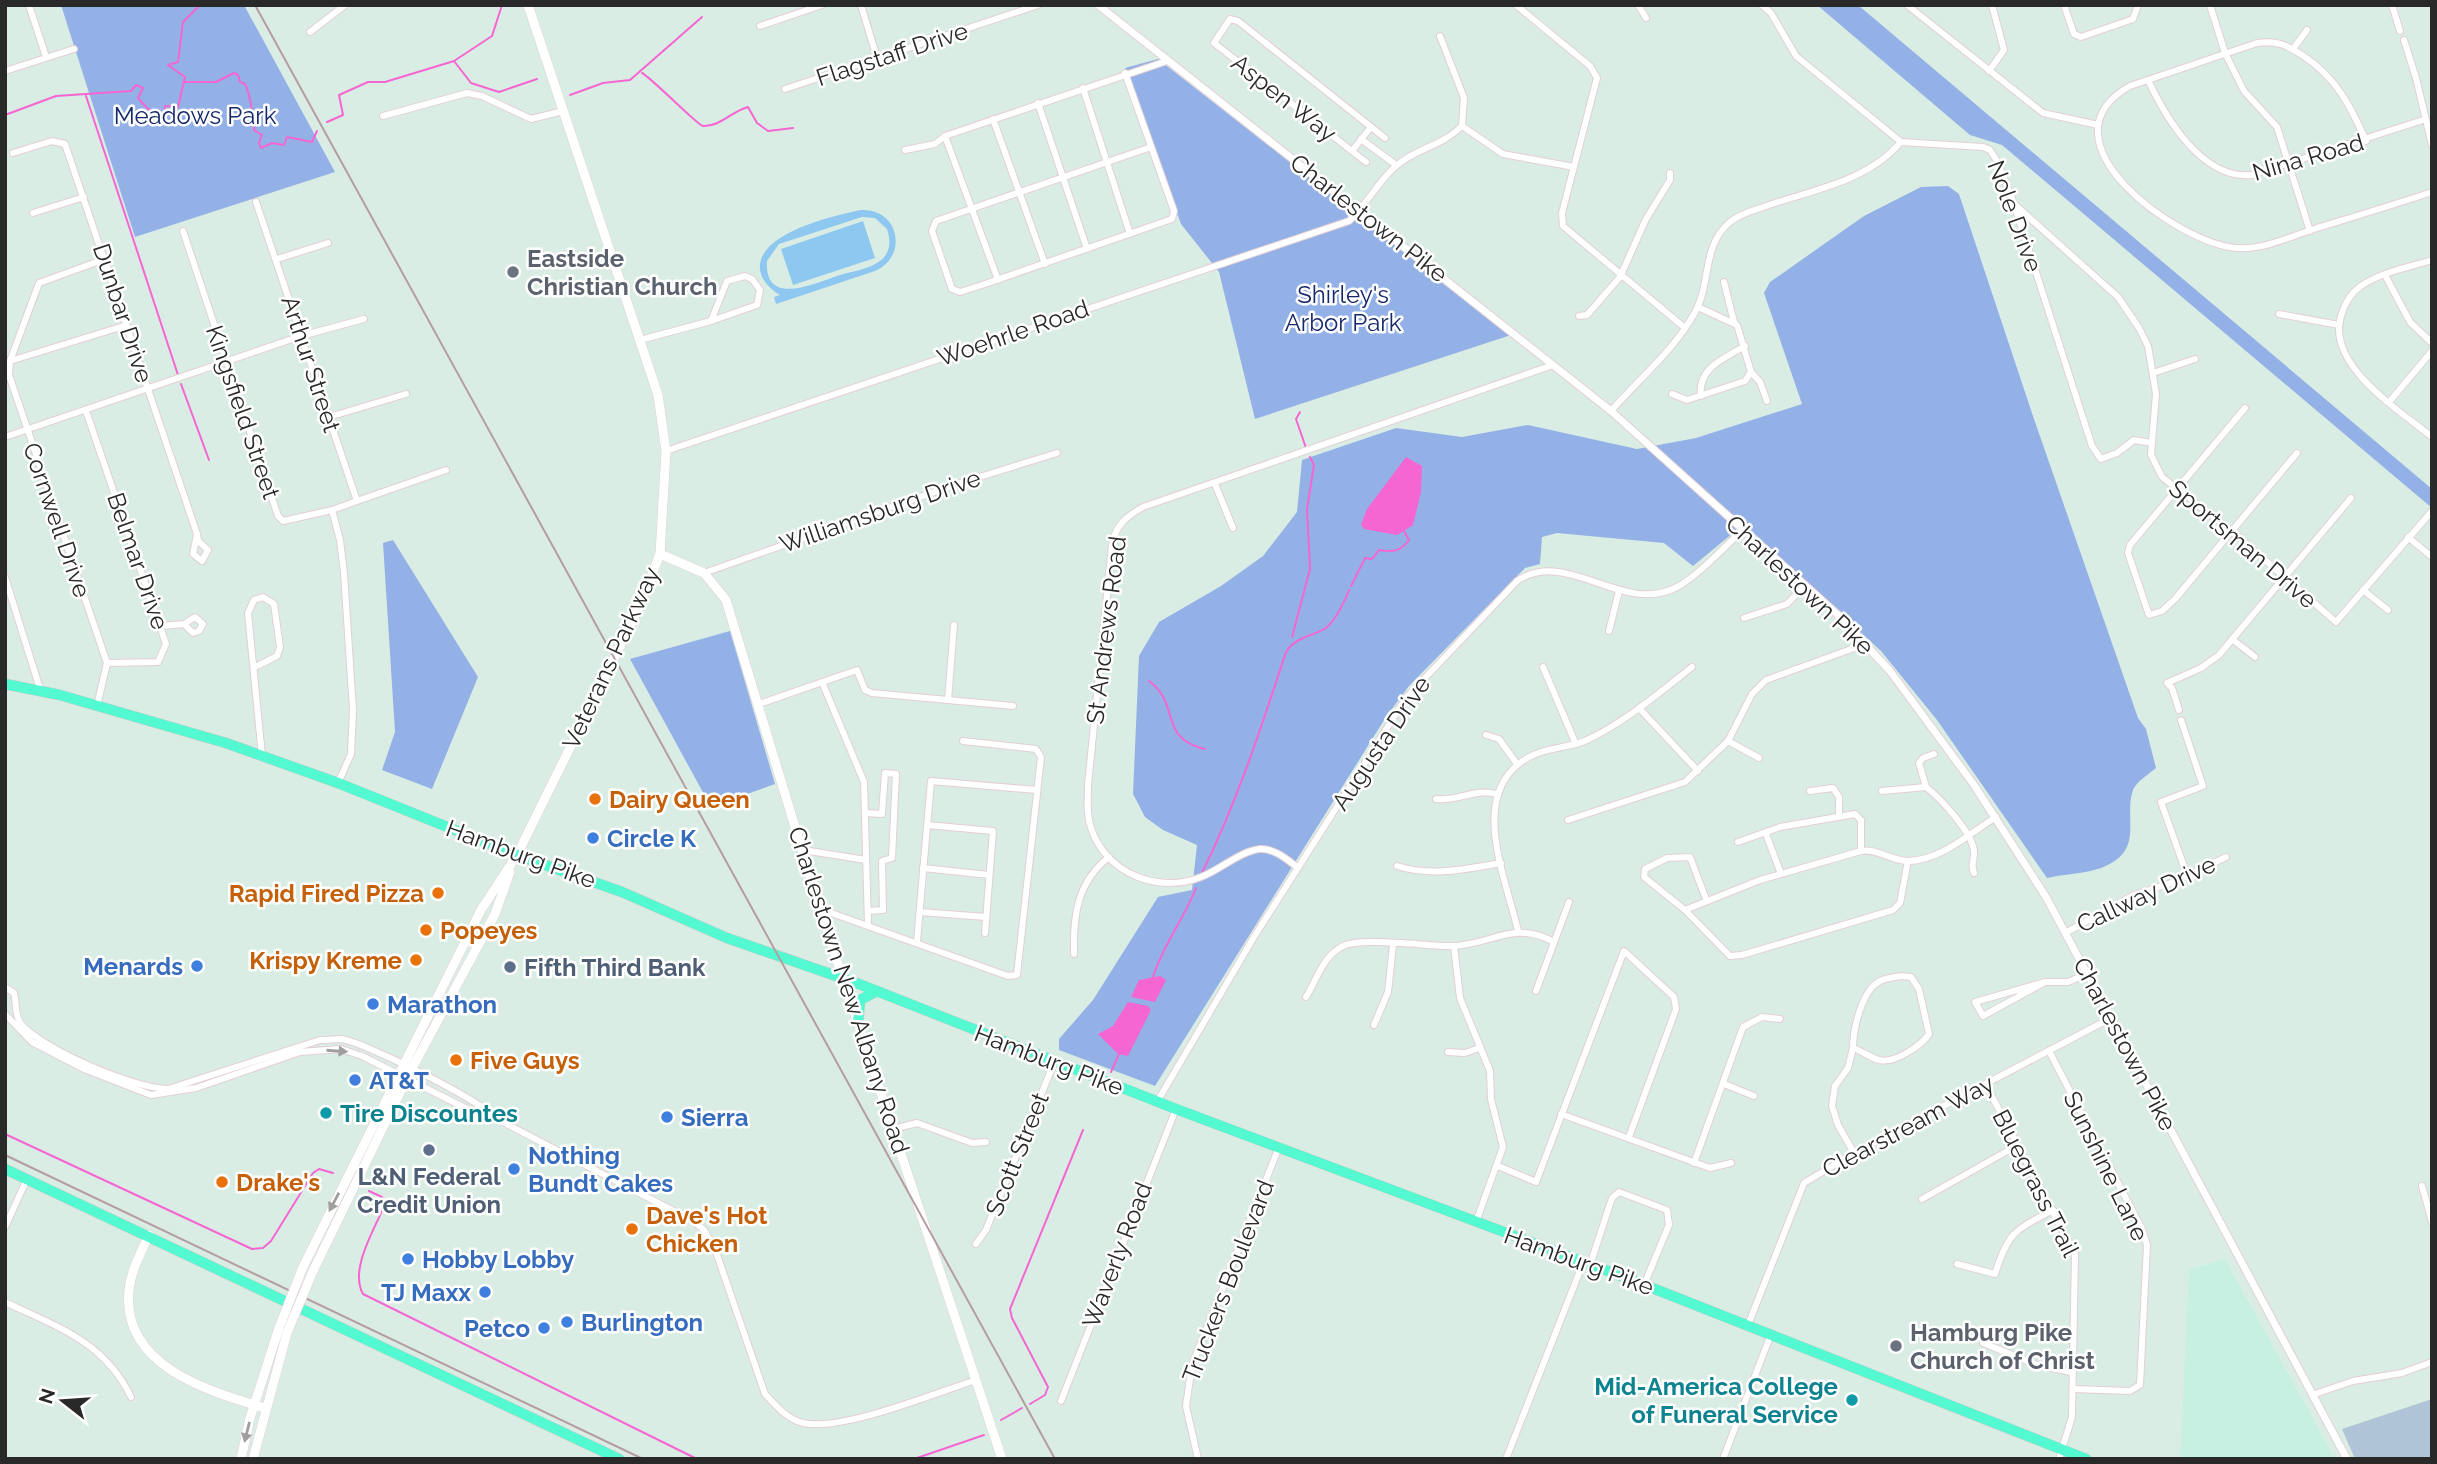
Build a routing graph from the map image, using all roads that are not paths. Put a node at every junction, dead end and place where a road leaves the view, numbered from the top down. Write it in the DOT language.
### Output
graph roads {
  1 [pos="29,5"];
  2 [pos="345,5"];
  3 [pos="528,5"];
  4 [pos="822,5"];
  5 [pos="860,5"];
  6 [pos="1038,5"];
  7 [pos="1098,5"];
  8 [pos="1516,5"];
  9 [pos="1638,5"];
  10 [pos="1762,5"];
  11 [pos="1907,5"];
  12 [pos="1992,5"];
  13 [pos="2064,5"];
  14 [pos="2138,5"];
  15 [pos="2210,5"];
  16 [pos="2392,5"];
  17 [pos="1646,18"];
  18 [pos="760,26"];
  19 [pos="2307,30"];
  20 [pos="2400,31"];
  21 [pos="310,32"];
  22 [pos="1440,36"];
  23 [pos="2404,40"];
  24 [pos="74,49"];
  25 [pos="2292,49"];
  26 [pos="2225,53"];
  27 [pos="46,57"];
  28 [pos="877,58"];
  29 [pos="1167,61"];
  30 [pos="5,71"];
  31 [pos="1989,71"];
  32 [pos="1125,73"];
  33 [pos="2148,80"];
  34 [pos="1083,88"];
  35 [pos="785,89"];
  36 [pos="1038,103"];
  37 [pos="563,111"];
  38 [pos="383,116"];
  39 [pos="2426,119"];
  40 [pos="993,120"];
  41 [pos="2098,125"];
  42 [pos="1462,126"];
  43 [pos="1371,127"];
  44 [pos="946,136"];
  45 [pos="1385,138"];
  46 [pos="1360,140"];
  47 [pos="2367,141"];
  48 [pos="1901,142"];
  49 [pos="2432,145"];
  50 [pos="1151,146"];
  51 [pos="905,150"];
  52 [pos="1352,151"];
  53 [pos="13,153"];
  54 [pos="1366,162"];
  55 [pos="1107,163"];
  56 [pos="2289,164"];
  57 [pos="1395,166"];
  58 [pos="1574,167"];
  59 [pos="1670,173"];
  60 [pos="1063,178"];
  61 [pos="2432,192"];
  62 [pos="1019,193"];
  63 [pos="84,197"];
  64 [pos="256,202"];
  65 [pos="2014,204"];
  66 [pos="972,208"];
  67 [pos="1359,212"];
  68 [pos="33,213"];
  69 [pos="183,231"];
  70 [pos="2310,231"];
  71 [pos="1130,234"];
  72 [pos="328,243"];
  73 [pos="1087,249"];
  74 [pos="277,259"];
  75 [pos="105,260"];
  76 [pos="2432,260"];
  77 [pos="1045,264"];
  78 [pos="2385,275"];
  79 [pos="1620,277"];
  80 [pos="998,280"];
  81 [pos="1724,282"];
  82 [pos="1698,307"];
  83 [pos="2279,314"];
  84 [pos="1578,316"];
  85 [pos="364,319"];
  86 [pos="711,321"];
  87 [pos="1734,322"];
  88 [pos="127,325"];
  89 [pos="2339,325"];
  90 [pos="1685,328"];
  91 [pos="302,336"];
  92 [pos="640,340"];
  93 [pos="2432,343"];
  94 [pos="1745,346"];
  95 [pos="2432,351"];
  96 [pos="2195,359"];
  97 [pos="10,361"];
  98 [pos="226,362"];
  99 [pos="1553,365"];
  100 [pos="1751,372"];
  101 [pos="2153,373"];
  102 [pos="148,389"];
  103 [pos="406,394"];
  104 [pos="1672,394"];
  105 [pos="1701,396"];
  106 [pos="1767,401"];
  107 [pos="2390,401"];
  108 [pos="2245,408"];
  109 [pos="86,411"];
  110 [pos="1611,411"];
  111 [pos="329,417"];
  112 [pos="26,429"];
  113 [pos="5,437"];
  114 [pos="2432,437"];
  115 [pos="2152,443"];
  116 [pos="666,451"];
  117 [pos="1057,453"];
  118 [pos="2297,453"];
  119 [pos="446,470"];
  120 [pos="1215,484"];
  121 [pos="2175,489"];
  122 [pos="2351,498"];
  123 [pos="357,501"];
  124 [pos="332,510"];
  125 [pos="2432,511"];
  126 [pos="1233,528"];
  127 [pos="1742,531"];
  128 [pos="2233,532"];
  129 [pos="197,534"];
  130 [pos="2408,537"];
  131 [pos="660,554"];
  132 [pos="2432,557"];
  133 [pos="704,573"];
  134 [pos="5,576"];
  135 [pos="2283,578"];
  136 [pos="1805,585"];
  137 [pos="2363,590"];
  138 [pos="1619,591"];
  139 [pos="2388,610"];
  140 [pos="1744,618"];
  141 [pos="184,624"];
  142 [pos="954,625"];
  143 [pos="161,626"];
  144 [pos="1609,631"];
  145 [pos="2232,639"];
  146 [pos="1865,644"];
  147 [pos="2255,657"];
  148 [pos="107,663"];
  149 [pos="255,667"];
  150 [pos="1543,667"];
  151 [pos="1692,667"];
  152 [pos="822,682"];
  153 [pos="5,684"];
  154 [pos="40,690"];
  155 [pos="948,700"];
  156 [pos="759,704"];
  157 [pos="97,706"];
  158 [pos="1013,706"];
  159 [pos="1639,708"];
  160 [pos="2179,710"];
  161 [pos="2181,719"];
  162 [pos="1486,734"];
  163 [pos="963,741"];
  164 [pos="1728,741"];
  165 [pos="1575,742"];
  166 [pos="1934,754"];
  167 [pos="262,756"];
  168 [pos="1759,758"];
  169 [pos="1517,764"];
  170 [pos="1698,771"];
  171 [pos="338,783"];
  172 [pos="1926,787"];
  173 [pos="1037,790"];
  174 [pos="1810,791"];
  175 [pos="1882,791"];
  176 [pos="1496,794"];
  177 [pos="1436,799"];
  178 [pos="865,813"];
  179 [pos="1839,816"];
  180 [pos="1996,817"];
  181 [pos="1568,820"];
  182 [pos="927,825"];
  183 [pos="1766,834"];
  184 [pos="1966,836"];
  185 [pos="1738,842"];
  186 [pos="803,850"];
  187 [pos="1861,851"];
  188 [pos="517,855"];
  189 [pos="1110,857"];
  190 [pos="2226,857"];
  191 [pos="866,860"];
  192 [pos="1908,861"];
  193 [pos="1501,863"];
  194 [pos="1397,866"];
  195 [pos="923,868"];
  196 [pos="1298,868"];
  197 [pos="1975,873"];
  198 [pos="1781,874"];
  199 [pos="989,875"];
  200 [pos="2187,875"];
  201 [pos="1706,900"];
  202 [pos="1569,902"];
  203 [pos="820,909"];
  204 [pos="1685,910"];
  205 [pos="868,911"];
  206 [pos="919,912"];
  207 [pos="986,917"];
  208 [pos="868,925"];
  209 [pos="1518,931"];
  210 [pos="2067,932"];
  211 [pos="985,933"];
  212 [pos="917,941"];
  213 [pos="1554,942"];
  214 [pos="1393,945"];
  215 [pos="1454,946"];
  216 [pos="1074,954"];
  217 [pos="2087,974"];
  218 [pos="844,980"];
  219 [pos="2045,982"];
  220 [pos="5,987"];
  221 [pos="877,991"];
  222 [pos="1536,992"];
  223 [pos="1306,998"];
  224 [pos="15,1004"];
  225 [pos="5,1013"];
  226 [pos="2110,1018"];
  227 [pos="1780,1019"];
  228 [pos="858,1023"];
  229 [pos="1374,1025"];
  230 [pos="1479,1048"];
  231 [pos="1853,1048"];
  232 [pos="2049,1051"];
  233 [pos="1448,1052"];
  234 [pos="1054,1063"];
  235 [pos="405,1073"];
  236 [pos="1724,1084"];
  237 [pos="1986,1085"];
  238 [pos="1754,1096"];
  239 [pos="1157,1102"];
  240 [pos="1176,1109"];
  241 [pos="1561,1114"];
  242 [pos="493,1116"];
  243 [pos="893,1129"];
  244 [pos="1629,1137"];
  245 [pos="986,1142"];
  246 [pos="2018,1145"];
  247 [pos="1280,1146"];
  248 [pos="1854,1153"];
  249 [pos="1694,1163"];
  250 [pos="1731,1163"];
  251 [pos="1498,1166"];
  252 [pos="5,1169"];
  253 [pos="27,1179"];
  254 [pos="2422,1186"];
  255 [pos="1922,1199"];
  256 [pos="2053,1210"];
  257 [pos="2432,1222"];
  258 [pos="1476,1223"];
  259 [pos="5,1227"];
  260 [pos="149,1234"];
  261 [pos="976,1244"];
  262 [pos="1586,1264"];
  263 [pos="1957,1264"];
  264 [pos="1644,1285"];
  265 [pos="5,1302"];
  266 [pos="1748,1325"];
  267 [pos="283,1330"];
  268 [pos="1771,1334"];
  269 [pos="1983,1343"];
  270 [pos="2432,1362"];
  271 [pos="2072,1372"];
  272 [pos="976,1380"];
  273 [pos="2074,1389"];
  274 [pos="2312,1395"];
  275 [pos="131,1397"];
  276 [pos="1061,1401"];
  277 [pos="254,1405"];
  278 [pos="265,1408"];
  279 [pos="2061,1455"];
  280 [pos="241,1459"];
  281 [pos="253,1459"];
  282 [pos="618,1459"];
  283 [pos="1002,1459"];
  284 [pos="1198,1459"];
  285 [pos="1506,1459"];
  286 [pos="1723,1459"];
  287 [pos="2086,1459"];
  288 [pos="2347,1459"];
  1 -- 27 [label="street"];
  2 -- 21 [label="street"];
  3 -- 37 [label="main road"];
  4 -- 18 [label="street"];
  5 -- 28 [label="street"];
  6 -- 28 [label="street, Flagstaff Drive"];
  7 -- 29 [label="street, Charlestown Pike"];
  8 -- 58 [label="street"];
  9 -- 17 [label="street"];
  10 -- 48 [label="street"];
  11 -- 31 [label="street"];
  12 -- 31 [label="street"];
  13 -- 14 [label="street"];
  15 -- 26 [label="street"];
  16 -- 20 [label="street"];
  19 -- 25 [label="street"];
  22 -- 42 [label="street"];
  23 -- 39 [label="street"];
  24 -- 27 [label="street"];
  25 -- 26 [label="street"];
  25 -- 47 [label="street"];
  26 -- 33 [label="street"];
  26 -- 56 [label="street"];
  27 -- 30 [label="street"];
  28 -- 35 [label="street, Flagstaff Drive"];
  29 -- 32 [label="street"];
  29 -- 67 [label="street, Charlestown Pike"];
  31 -- 41 [label="street"];
  32 -- 34 [label="street"];
  32 -- 50 [label="street"];
  33 -- 41 [label="street"];
  33 -- 56 [label="street, Nina Road"];
  34 -- 36 [label="street"];
  34 -- 55 [label="street"];
  36 -- 40 [label="street"];
  36 -- 60 [label="street"];
  37 -- 38 [label="street"];
  37 -- 92 [label="main road"];
  39 -- 47 [label="street, Nina Road"];
  39 -- 49 [label="street"];
  40 -- 44 [label="street"];
  40 -- 62 [label="street"];
  41 -- 70 [label="street"];
  42 -- 57 [label="street"];
  42 -- 58 [label="street"];
  43 -- 45 [label="street, Aspen Way"];
  43 -- 46 [label="street, Aspen Way"];
  43 -- 52 [label="street, Aspen Way"];
  44 -- 51 [label="street"];
  44 -- 66 [label="street"];
  46 -- 52 [label="street, Aspen Way"];
  46 -- 57 [label="street, Aspen Way"];
  47 -- 56 [label="street, Nina Road"];
  48 -- 65 [label="street, Nole Drive"];
  48 -- 82 [label="street"];
  50 -- 55 [label="street"];
  50 -- 71 [label="street"];
  52 -- 54 [label="street, Aspen Way"];
  53 -- 63 [label="street, Dunbar Drive"];
  55 -- 60 [label="street"];
  55 -- 71 [label="street"];
  56 -- 70 [label="street"];
  57 -- 67 [label="street"];
  58 -- 79 [label="street"];
  59 -- 79 [label="street"];
  60 -- 62 [label="street"];
  60 -- 73 [label="street"];
  61 -- 70 [label="street"];
  62 -- 66 [label="street"];
  62 -- 77 [label="street"];
  63 -- 68 [label="street"];
  63 -- 75 [label="street, Dunbar Drive"];
  64 -- 74 [label="street, Arthur Street"];
  65 -- 101 [label="street, Sportsman Drive"];
  65 -- 115 [label="street, Nole Drive"];
  66 -- 80 [label="street"];
  66 -- 80 [label="street"];
  67 -- 99 [label="street, Charlestown Pike"];
  67 -- 116 [label="street, Woehrle Road"];
  69 -- 98 [label="street, Kingsfield Street"];
  71 -- 73 [label="street"];
  72 -- 74 [label="street"];
  73 -- 77 [label="street"];
  74 -- 91 [label="street, Arthur Street"];
  75 -- 88 [label="street, Dunbar Drive"];
  75 -- 97 [label="street, Cornwell Drive"];
  76 -- 78 [label="street"];
  77 -- 80 [label="street"];
  78 -- 89 [label="street"];
  78 -- 93 [label="street"];
  79 -- 84 [label="street"];
  79 -- 90 [label="street"];
  81 -- 87 [label="street"];
  82 -- 87 [label="street"];
  82 -- 90 [label="street"];
  83 -- 89 [label="street"];
  85 -- 91 [label="street"];
  86 -- 86 [label="street"];
  86 -- 92 [label="street"];
  87 -- 94 [label="street"];
  88 -- 97 [label="street"];
  88 -- 102 [label="street, Dunbar Drive"];
  89 -- 107 [label="street"];
  90 -- 110 [label="street"];
  91 -- 98 [label="street"];
  91 -- 111 [label="street, Arthur Street"];
  92 -- 116 [label="main road"];
  94 -- 100 [label="street"];
  94 -- 105 [label="street"];
  95 -- 107 [label="street"];
  96 -- 101 [label="street"];
  97 -- 112 [label="street, Cornwell Drive"];
  98 -- 102 [label="street"];
  98 -- 124 [label="street, Kingsfield Street"];
  99 -- 110 [label="street, Charlestown Pike"];
  99 -- 120 [label="street, St Andrews Road"];
  100 -- 105 [label="street"];
  100 -- 106 [label="street"];
  101 -- 115 [label="street, Sportsman Drive"];
  102 -- 109 [label="street"];
  102 -- 129 [label="street, Dunbar Drive"];
  103 -- 111 [label="street"];
  104 -- 105 [label="street"];
  107 -- 114 [label="street"];
  108 -- 121 [label="street"];
  109 -- 112 [label="street"];
  109 -- 143 [label="street, Belmar Drive"];
  110 -- 127 [label="street, Charlestown Pike"];
  111 -- 123 [label="street, Arthur Street"];
  112 -- 113 [label="street"];
  112 -- 148 [label="street, Cornwell Drive"];
  115 -- 121 [label="street, Sportsman Drive"];
  116 -- 131 [label="main road, Veterans Parkway"];
  117 -- 133 [label="street, Williamsburg Drive"];
  118 -- 128 [label="street"];
  119 -- 123 [label="street"];
  120 -- 126 [label="street"];
  120 -- 189 [label="street, St Andrews Road"];
  121 -- 128 [label="street, Sportsman Drive"];
  121 -- 128 [label="street"];
  122 -- 135 [label="street"];
  123 -- 124 [label="street"];
  124 -- 171 [label="street"];
  125 -- 130 [label="street, Sportsman Drive"];
  127 -- 136 [label="street, Charlestown Pike"];
  127 -- 138 [label="street, Augusta Drive"];
  128 -- 135 [label="street, Sportsman Drive"];
  130 -- 132 [label="street"];
  130 -- 137 [label="street, Sportsman Drive"];
  131 -- 133 [label="main road, Charlestown New Albany Road"];
  131 -- 188 [label="main road, Veterans Parkway"];
  133 -- 156 [label="main road, Charlestown New Albany Road"];
  134 -- 154 [label="street"];
  135 -- 137 [label="street, Sportsman Drive"];
  135 -- 145 [label="street"];
  136 -- 140 [label="street"];
  136 -- 146 [label="street, Charlestown Pike"];
  137 -- 139 [label="street"];
  138 -- 144 [label="street"];
  138 -- 196 [label="street, Augusta Drive"];
  141 -- 143 [label="street"];
  142 -- 155 [label="street"];
  143 -- 148 [label="street, Belmar Drive"];
  145 -- 147 [label="street"];
  145 -- 160 [label="street"];
  146 -- 164 [label="street"];
  146 -- 180 [label="street, Charlestown Pike"];
  148 -- 157 [label="street"];
  149 -- 149 [label="street"];
  149 -- 167 [label="street"];
  150 -- 165 [label="street"];
  151 -- 159 [label="street"];
  152 -- 155 [label="street"];
  152 -- 156 [label="street"];
  152 -- 178 [label="street"];
  153 -- 154 [label="main road, Hamburg Pike"];
  154 -- 157 [label="main road, Hamburg Pike"];
  155 -- 158 [label="street"];
  156 -- 186 [label="main road, Charlestown New Albany Road"];
  157 -- 167 [label="main road, Hamburg Pike"];
  159 -- 165 [label="street"];
  159 -- 170 [label="street"];
  161 -- 200 [label="street"];
  162 -- 169 [label="street"];
  163 -- 173 [label="street"];
  164 -- 168 [label="street"];
  164 -- 170 [label="street"];
  165 -- 169 [label="street"];
  166 -- 172 [label="street"];
  167 -- 171 [label="main road, Hamburg Pike"];
  169 -- 176 [label="street"];
  170 -- 181 [label="street"];
  171 -- 188 [label="main road, Hamburg Pike"];
  172 -- 175 [label="street"];
  172 -- 184 [label="street"];
  173 -- 182 [label="street"];
  173 -- 212 [label="street"];
  174 -- 179 [label="street"];
  176 -- 177 [label="street"];
  176 -- 193 [label="street"];
  178 -- 191 [label="street"];
  178 -- 205 [label="street"];
  179 -- 183 [label="street"];
  179 -- 187 [label="street"];
  180 -- 184 [label="street"];
  180 -- 210 [label="street, Charlestown Pike"];
  182 -- 195 [label="street"];
  182 -- 199 [label="street"];
  183 -- 185 [label="street"];
  183 -- 198 [label="street"];
  184 -- 192 [label="street"];
  184 -- 197 [label="street"];
  186 -- 191 [label="street"];
  186 -- 203 [label="main road, Charlestown New Albany Road"];
  187 -- 192 [label="street"];
  187 -- 198 [label="street"];
  188 -- 218 [label="main road, Hamburg Pike"];
  188 -- 235 [label="main road, Veterans Parkway"];
  188 -- 235 [label="main road, Veterans Parkway"];
  189 -- 196 [label="street, St Andrews Road"];
  189 -- 216 [label="street"];
  190 -- 200 [label="street, Callway Drive"];
  191 -- 205 [label="street"];
  192 -- 204 [label="street"];
  193 -- 194 [label="street"];
  193 -- 209 [label="street"];
  195 -- 199 [label="street"];
  195 -- 206 [label="street"];
  196 -- 239 [label="street, Augusta Drive"];
  198 -- 201 [label="street"];
  199 -- 207 [label="street"];
  200 -- 210 [label="street, Callway Drive"];
  201 -- 204 [label="street"];
  201 -- 204 [label="street"];
  202 -- 213 [label="street"];
  203 -- 208 [label="street"];
  203 -- 218 [label="main road, Charlestown New Albany Road"];
  205 -- 208 [label="street"];
  206 -- 207 [label="street"];
  206 -- 212 [label="street"];
  207 -- 211 [label="street"];
  208 -- 212 [label="street"];
  209 -- 213 [label="street"];
  209 -- 215 [label="street"];
  210 -- 217 [label="street, Charlestown Pike"];
  213 -- 222 [label="street"];
  214 -- 215 [label="street"];
  214 -- 223 [label="street"];
  214 -- 229 [label="street"];
  215 -- 230 [label="street"];
  217 -- 219 [label="street"];
  217 -- 226 [label="street, Charlestown Pike"];
  218 -- 221 [label="main road, Hamburg Pike"];
  218 -- 228 [label="main road, Charlestown New Albany Road"];
  219 -- 219 [label="street"];
  220 -- 224 [label="street"];
  221 -- 228 [label="main road"];
  221 -- 234 [label="main road, Hamburg Pike"];
  224 -- 225 [label="street"];
  224 -- 235 [label="street"];
  225 -- 235 [label="street, one-way"];
  226 -- 232 [label="street, Clearstream Way"];
  226 -- 274 [label="street, Charlestown Pike"];
  227 -- 236 [label="street"];
  228 -- 243 [label="main road, Charlestown New Albany Road"];
  230 -- 233 [label="street"];
  230 -- 251 [label="street"];
  231 -- 231 [label="street"];
  231 -- 248 [label="street"];
  232 -- 237 [label="street, Clearstream Way"];
  232 -- 273 [label="street, Sunshine Lane"];
  234 -- 239 [label="main road, Hamburg Pike"];
  234 -- 261 [label="street, Scott Street"];
  235 -- 242 [label="street"];
  235 -- 242 [label="street"];
  235 -- 267 [label="main road, Veterans Parkway, bridge"];
  236 -- 238 [label="street"];
  236 -- 249 [label="street"];
  237 -- 246 [label="street, Bluegrass Trail"];
  237 -- 248 [label="street, Clearstream Way"];
  239 -- 240 [label="main road, Hamburg Pike"];
  240 -- 247 [label="main road, Hamburg Pike"];
  240 -- 276 [label="street, Waverly Road"];
  241 -- 244 [label="street"];
  241 -- 244 [label="street"];
  241 -- 251 [label="street"];
  242 -- 272 [label="street"];
  243 -- 245 [label="street"];
  243 -- 272 [label="main road, Charlestown New Albany Road"];
  244 -- 249 [label="street"];
  246 -- 255 [label="street"];
  246 -- 256 [label="street, Bluegrass Trail"];
  247 -- 258 [label="main road, Hamburg Pike"];
  247 -- 284 [label="street, Truckers Boulevard"];
  248 -- 266 [label="street, Clearstream Way"];
  249 -- 250 [label="street"];
  251 -- 258 [label="street"];
  252 -- 253 [label="main road"];
  253 -- 259 [label="street"];
  253 -- 260 [label="main road"];
  254 -- 257 [label="street"];
  256 -- 263 [label="street"];
  256 -- 271 [label="street, Bluegrass Trail"];
  258 -- 262 [label="main road, Hamburg Pike"];
  260 -- 277 [label="main road"];
  260 -- 282 [label="main road"];
  262 -- 264 [label="main road, Hamburg Pike"];
  262 -- 264 [label="street"];
  262 -- 285 [label="street"];
  264 -- 266 [label="main road, Hamburg Pike"];
  265 -- 275 [label="street"];
  266 -- 268 [label="main road, Hamburg Pike"];
  267 -- 277 [label="main road, Veterans Parkway"];
  267 -- 278 [label="main road, Veterans Parkway"];
  268 -- 279 [label="main road, Hamburg Pike"];
  268 -- 286 [label="street"];
  269 -- 271 [label="street"];
  270 -- 274 [label="street"];
  271 -- 273 [label="street, Bluegrass Trail"];
  272 -- 283 [label="main road, Charlestown New Albany Road"];
  273 -- 279 [label="street, Bluegrass Trail"];
  274 -- 288 [label="street, Charlestown Pike"];
  277 -- 278 [label="main road"];
  277 -- 280 [label="main road, Veterans Parkway, one-way"];
  278 -- 281 [label="main road, Veterans Parkway"];
  279 -- 287 [label="main road, Hamburg Pike"];
}
